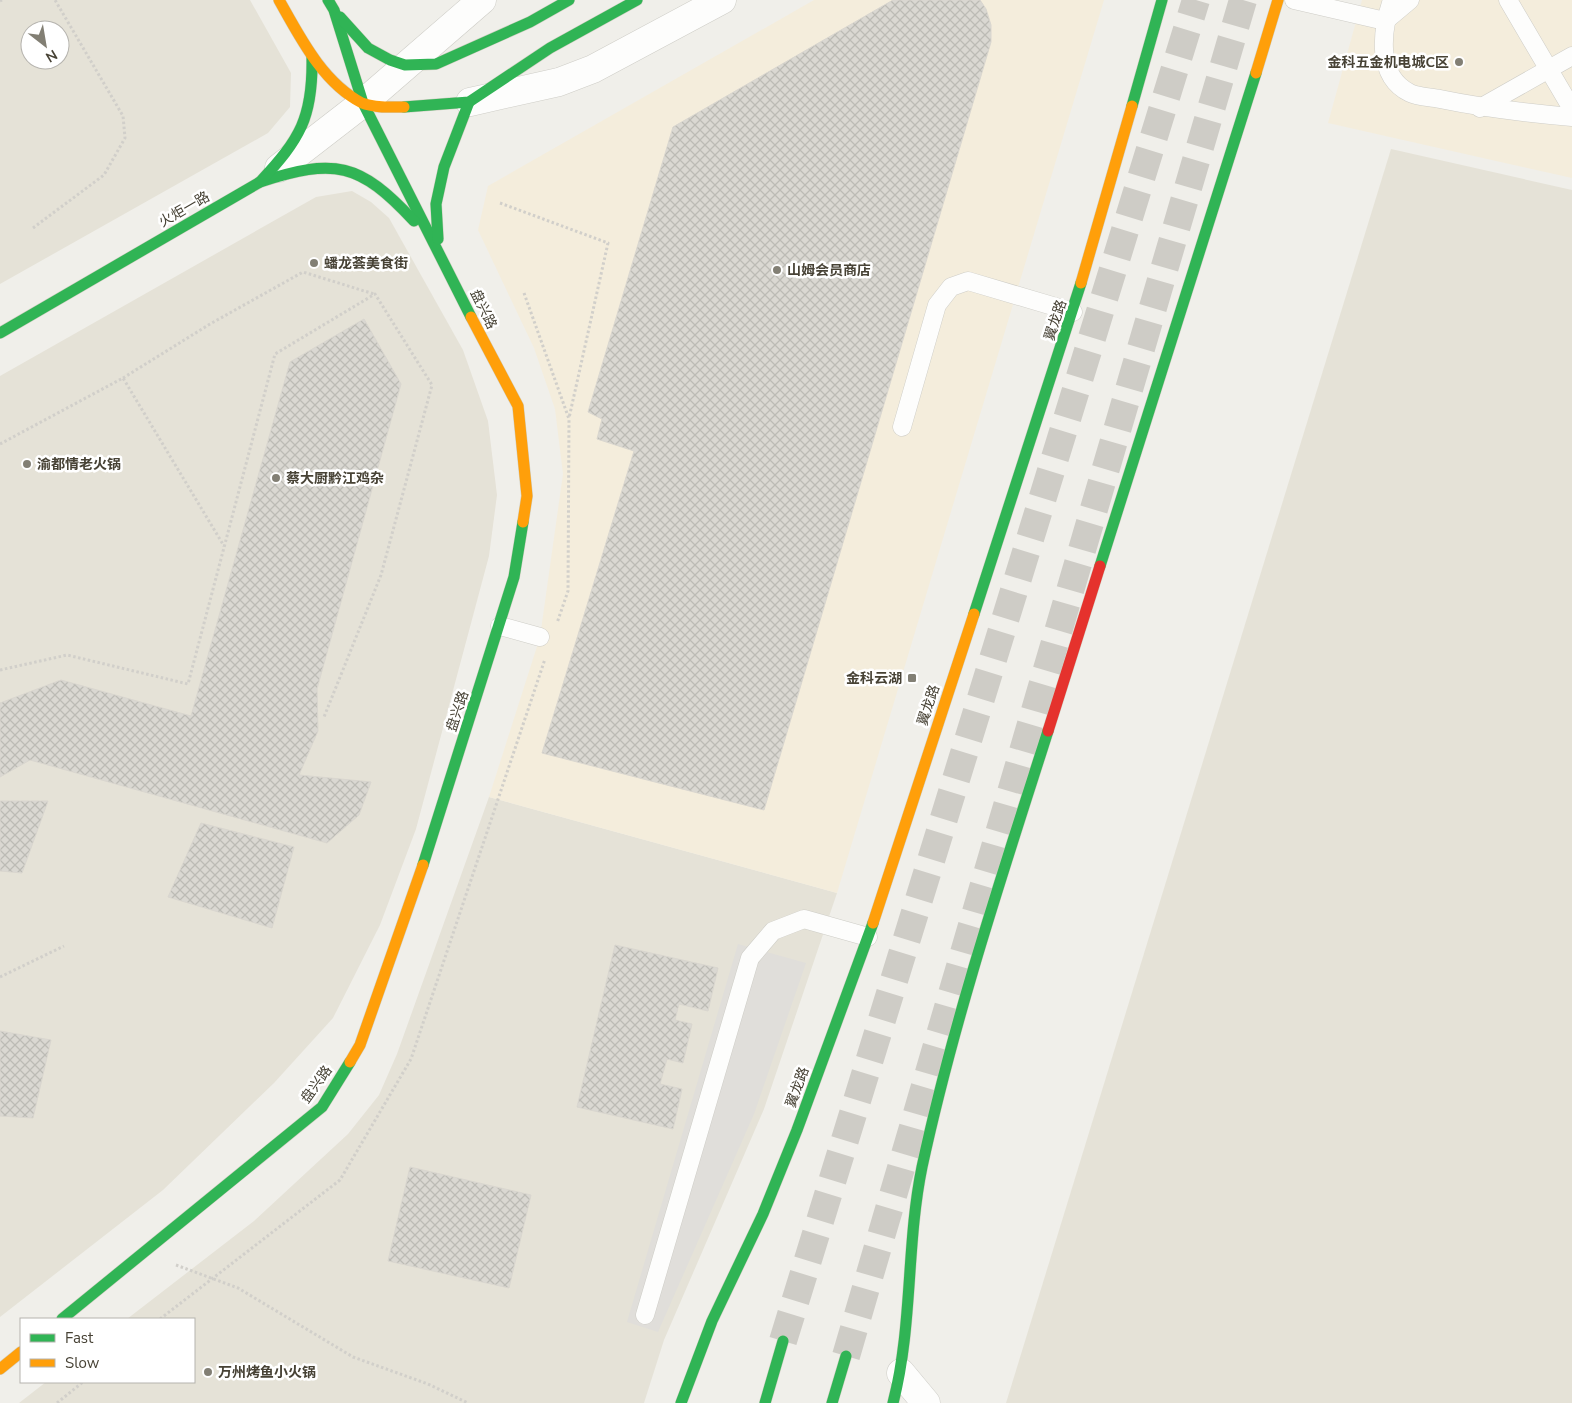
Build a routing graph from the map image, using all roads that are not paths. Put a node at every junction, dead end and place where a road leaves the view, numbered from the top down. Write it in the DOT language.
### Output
graph roads {
  1 [pos="279,0"];
  2 [pos="482,0"];
  3 [pos="569,0"];
  4 [pos="637,0"];
  5 [pos="722,0"];
  6 [pos="1162,0"];
  7 [pos="1278,0"];
  8 [pos="1294,0"];
  9 [pos="1392,0"];
  10 [pos="1410,0"];
  11 [pos="1508,0"];
  12 [pos="331,5"];
  13 [pos="1385,21"];
  14 [pos="1572,56"];
  15 [pos="312,58"];
  16 [pos="405,65"];
  17 [pos="1549,69"];
  18 [pos="469,102"];
  19 [pos="363,103"];
  20 [pos="1480,108"];
  21 [pos="1572,109"];
  22 [pos="1572,117"];
  23 [pos="260,182"];
  24 [pos="439,250"];
  25 [pos="1073,312"];
  26 [pos="0,333"];
  27 [pos="902,427"];
  28 [pos="500,626"];
  29 [pos="540,637"];
  30 [pos="868,937"];
  31 [pos="645,1315"];
  32 [pos="63,1318"];
  33 [pos="783,1341"];
  34 [pos="20,1353"];
  35 [pos="846,1356"];
  36 [pos="0,1369"];
  37 [pos="901,1373"];
  38 [pos="680,1403"];
  39 [pos="764,1403"];
  40 [pos="832,1403"];
  41 [pos="893,1403"];
  42 [pos="926,1403"];
  1 -- 15 [label="main road"];
  2 -- 16 [label="street"];
  3 -- 16 [label="main road"];
  4 -- 18 [label="main road"];
  5 -- 18 [label="street"];
  6 -- 25 [label="main road, 翼龙路"];
  7 -- 37 [label="main road"];
  8 -- 13 [label="lane"];
  9 -- 13 [label="lane"];
  10 -- 13 [label="lane"];
  11 -- 17 [label="lane"];
  12 -- 16 [label="main road"];
  12 -- 19 [label="main road, 盘兴路"];
  13 -- 20 [label="lane"];
  14 -- 17 [label="lane"];
  15 -- 19 [label="main road"];
  15 -- 23 [label="main road, 火炬一路"];
  16 -- 19 [label="street"];
  17 -- 20 [label="lane"];
  17 -- 21 [label="lane"];
  18 -- 19 [label="main road"];
  18 -- 24 [label="main road"];
  19 -- 23 [label="street"];
  19 -- 24 [label="main road, 盘兴路"];
  20 -- 22 [label="lane"];
  23 -- 24 [label="main road"];
  23 -- 26 [label="main road, 火炬一路"];
  24 -- 28 [label="main road, 盘兴路"];
  25 -- 27 [label="lane"];
  25 -- 30 [label="main road, 翼龙路"];
  28 -- 29 [label="lane"];
  28 -- 32 [label="main road, 盘兴路"];
  30 -- 31 [label="lane"];
  30 -- 38 [label="main road, 翼龙路"];
  33 -- 39 [label="main road"];
  34 -- 36 [label="main road"];
  35 -- 40 [label="main road"];
  37 -- 41 [label="main road"];
  37 -- 42 [label="street"];
}
